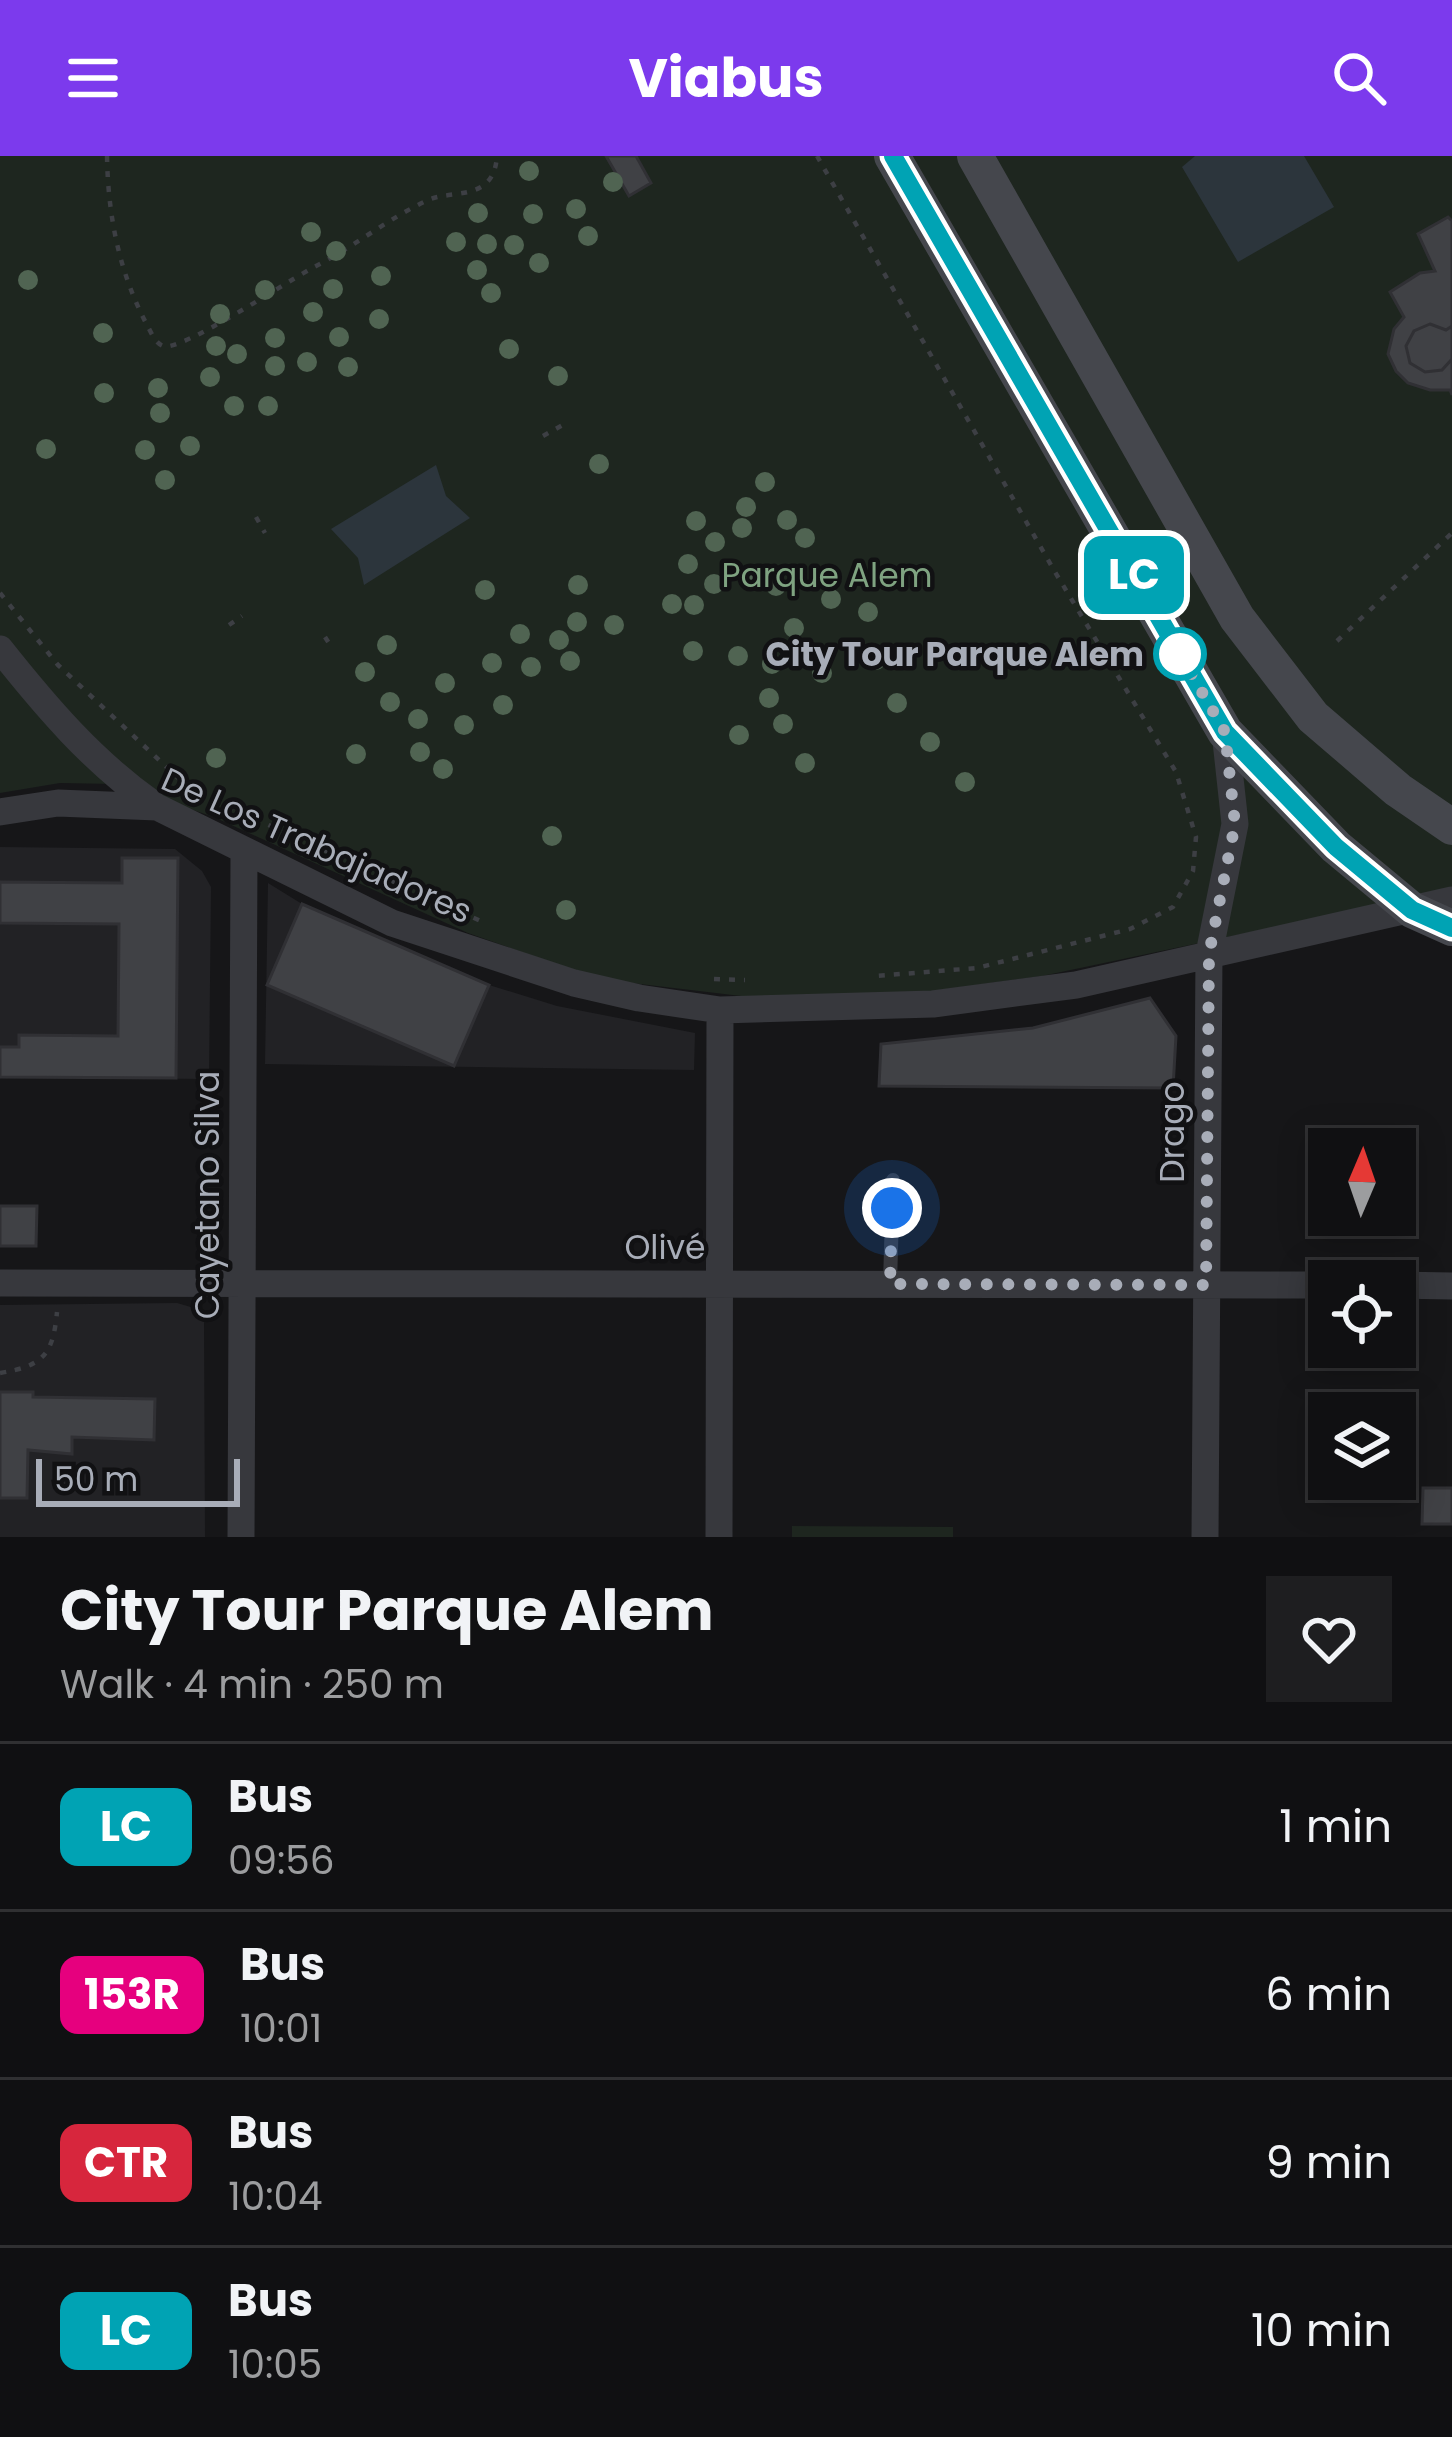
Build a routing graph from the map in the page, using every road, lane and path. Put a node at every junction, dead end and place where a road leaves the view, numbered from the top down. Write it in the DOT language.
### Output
graph roads {
  1 [pos="106,156"];
  2 [pos="497,156"];
  3 [pos="817,156"];
  4 [pos="892,156"];
  5 [pos="975,156"];
  6 [pos="568,422"];
  7 [pos="544,436"];
  8 [pos="256,517"];
  9 [pos="265,533"];
  10 [pos="1452,533"];
  11 [pos="0,593"];
  12 [pos="242,616"];
  13 [pos="229,625"];
  14 [pos="325,637"];
  15 [pos="1337,641"];
  16 [pos="332,648"];
  17 [pos="0,649"];
  18 [pos="1225,732"];
  19 [pos="157,807"];
  20 [pos="0,812"];
  21 [pos="1452,827"];
  22 [pos="244,854"];
  23 [pos="1452,900"];
  24 [pos="1412,910"];
  25 [pos="490,925"];
  26 [pos="1452,928"];
  27 [pos="1209,954"];
  28 [pos="860,977"];
  29 [pos="698,979"];
  30 [pos="753,980"];
  31 [pos="720,1010"];
  32 [pos="893,1180"];
  33 [pos="0,1283"];
  34 [pos="57,1283"];
  35 [pos="242,1283"];
  36 [pos="720,1283"];
  37 [pos="890,1284"];
  38 [pos="1206,1285"];
  39 [pos="1308,1285"];
  40 [pos="1416,1286"];
  41 [pos="1452,1286"];
  42 [pos="0,1373"];
  43 [pos="241,1537"];
  44 [pos="719,1537"];
  45 [pos="1205,1537"];
  1 -- 2 [label="path"];
  3 -- 28 [label="path"];
  4 -- 18 [label="main road"];
  5 -- 21 [label="main road"];
  6 -- 7 [label="path"];
  8 -- 9 [label="path"];
  10 -- 15 [label="path"];
  11 -- 25 [label="path"];
  12 -- 13 [label="path"];
  14 -- 16 [label="path"];
  17 -- 19 [label="street"];
  18 -- 24 [label="main road"];
  18 -- 27 [label="street, Drago"];
  19 -- 20 [label="street, De Los Trabajadores"];
  19 -- 22 [label="street, De Los Trabajadores"];
  22 -- 31 [label="street, De Los Trabajadores"];
  22 -- 35 [label="street, Cayetano Silva"];
  23 -- 24 [label="street, De Los Trabajadores"];
  24 -- 26 [label="main road"];
  24 -- 27 [label="street, De Los Trabajadores"];
  27 -- 31 [label="street, De Los Trabajadores"];
  27 -- 38 [label="street, Drago"];
  29 -- 30 [label="path"];
  31 -- 36 [label="street"];
  32 -- 37 [label="lane"];
  33 -- 34 [label="street, Olivé"];
  34 -- 35 [label="street, Olivé"];
  34 -- 42 [label="path"];
  35 -- 36 [label="street, Olivé"];
  35 -- 43 [label="street, Cayetano Silva"];
  36 -- 37 [label="street, Olivé"];
  36 -- 44 [label="street"];
  37 -- 38 [label="street, Olivé"];
  38 -- 39 [label="street, Olivé"];
  38 -- 45 [label="street, Drago"];
  40 -- 41 [label="street"];
}
